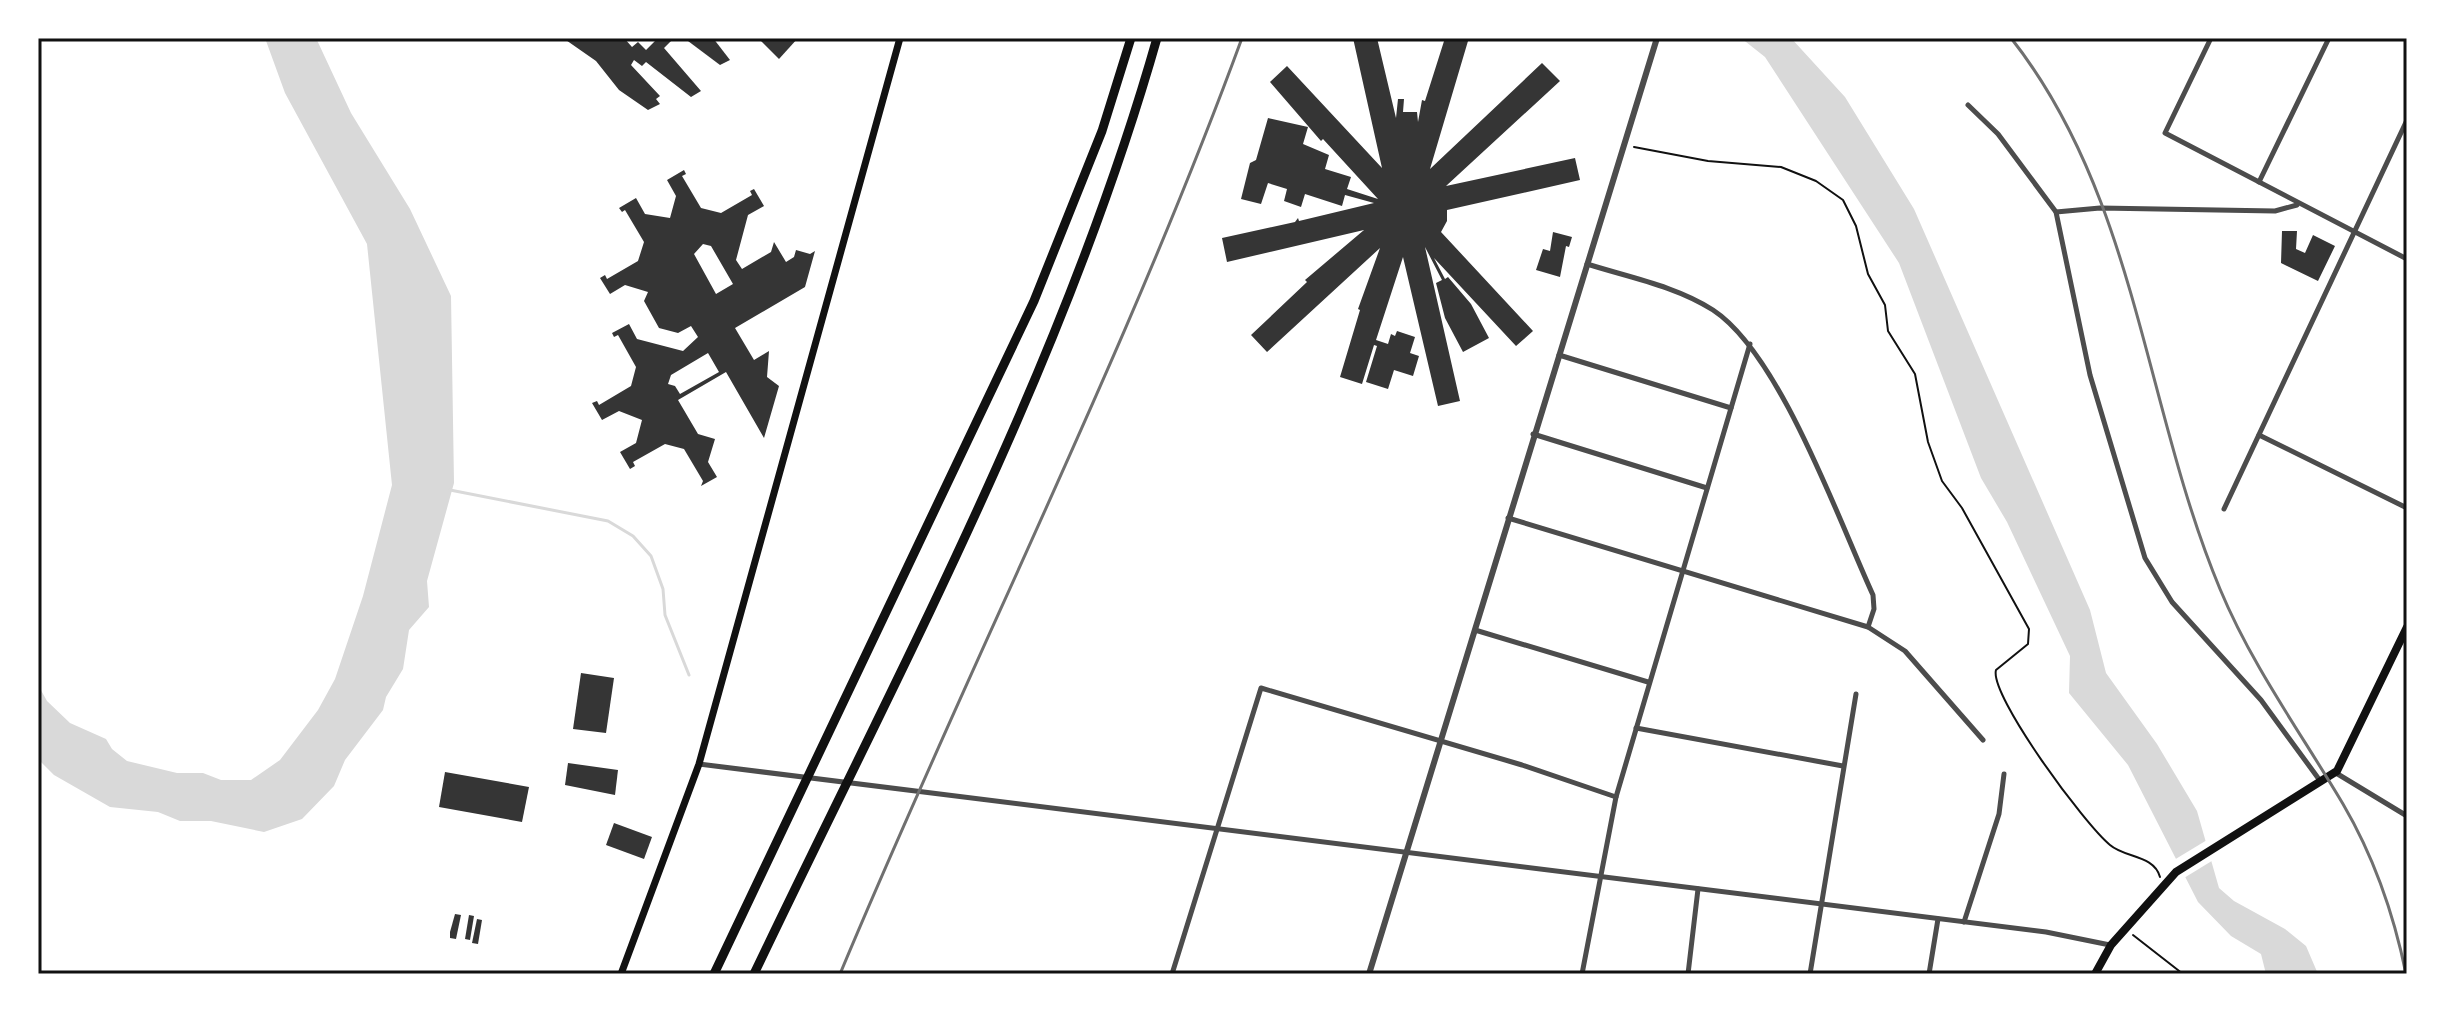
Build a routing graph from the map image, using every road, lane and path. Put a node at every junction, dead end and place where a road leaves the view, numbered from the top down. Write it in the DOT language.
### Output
graph roads {
  1 [pos="900,38"];
  2 [pos="1131,38"];
  3 [pos="1157,38"];
  4 [pos="1657,38"];
  5 [pos="2211,38"];
  6 [pos="2329,38"];
  7 [pos="1968,105"];
  8 [pos="2407,120"];
  9 [pos="1634,147"];
  10 [pos="2259,182"];
  11 [pos="2298,205"];
  12 [pos="2056,212"];
  13 [pos="2353,232"];
  14 [pos="2407,259"];
  15 [pos="1586,263"];
  16 [pos="1750,344"];
  17 [pos="1558,355"];
  18 [pos="1731,408"];
  19 [pos="1533,434"];
  20 [pos="2259,435"];
  21 [pos="1707,488"];
  22 [pos="2407,508"];
  23 [pos="2224,509"];
  24 [pos="1507,518"];
  25 [pos="1682,571"];
  26 [pos="1868,627"];
  27 [pos="2407,627"];
  28 [pos="1474,629"];
  29 [pos="1648,682"];
  30 [pos="1856,694"];
  31 [pos="1636,728"];
  32 [pos="1983,740"];
  33 [pos="1439,742"];
  34 [pos="699,764"];
  35 [pos="1843,766"];
  36 [pos="2335,773"];
  37 [pos="2004,774"];
  38 [pos="2321,782"];
  39 [pos="1616,797"];
  40 [pos="2407,816"];
  41 [pos="1217,828"];
  42 [pos="1406,852"];
  43 [pos="1601,876"];
  44 [pos="2160,877"];
  45 [pos="1698,889"];
  46 [pos="1823,905"];
  47 [pos="1938,919"];
  48 [pos="1964,922"];
  49 [pos="2134,936"];
  50 [pos="2111,945"];
  51 [pos="621,974"];
  52 [pos="714,974"];
  53 [pos="754,974"];
  54 [pos="1172,974"];
  55 [pos="1369,974"];
  56 [pos="1582,974"];
  57 [pos="1688,974"];
  58 [pos="1810,974"];
  59 [pos="1929,974"];
  60 [pos="2095,974"];
  61 [pos="2183,974"];
  1 -- 34 [label="main road"];
  2 -- 52 [label="highway"];
  3 -- 53 [label="highway"];
  4 -- 15 [label="street"];
  5 -- 10 [label="street"];
  6 -- 10 [label="street"];
  7 -- 12 [label="street"];
  8 -- 13 [label="street"];
  9 -- 44 [label="path"];
  10 -- 11 [label="street"];
  11 -- 12 [label="street"];
  11 -- 13 [label="street"];
  12 -- 38 [label="street"];
  13 -- 14 [label="street"];
  13 -- 20 [label="street"];
  15 -- 16 [label="street"];
  15 -- 17 [label="street"];
  16 -- 18 [label="street"];
  16 -- 26 [label="street"];
  17 -- 18 [label="street"];
  17 -- 19 [label="street"];
  18 -- 21 [label="street"];
  19 -- 21 [label="street"];
  19 -- 24 [label="street"];
  20 -- 22 [label="street"];
  20 -- 23 [label="street"];
  21 -- 25 [label="street"];
  24 -- 25 [label="street"];
  24 -- 28 [label="street"];
  25 -- 26 [label="street"];
  25 -- 29 [label="street"];
  26 -- 32 [label="street"];
  27 -- 36 [label="main road"];
  28 -- 29 [label="street"];
  28 -- 33 [label="street"];
  29 -- 31 [label="street"];
  30 -- 35 [label="street"];
  31 -- 35 [label="street"];
  31 -- 39 [label="street"];
  33 -- 39 [label="street"];
  33 -- 41 [label="street"];
  33 -- 42 [label="street"];
  34 -- 41 [label="street"];
  34 -- 51 [label="main road"];
  35 -- 46 [label="street"];
  36 -- 38 [label="main road"];
  36 -- 40 [label="street"];
  37 -- 48 [label="street"];
  38 -- 50 [label="main road"];
  39 -- 43 [label="street"];
  41 -- 42 [label="street"];
  41 -- 54 [label="street"];
  42 -- 43 [label="street"];
  42 -- 55 [label="street"];
  43 -- 45 [label="street"];
  43 -- 56 [label="street"];
  45 -- 46 [label="street"];
  45 -- 57 [label="street"];
  46 -- 47 [label="street"];
  46 -- 58 [label="street"];
  47 -- 48 [label="street"];
  47 -- 59 [label="street"];
  48 -- 50 [label="street"];
  49 -- 61 [label="path"];
  50 -- 60 [label="main road"];
}
